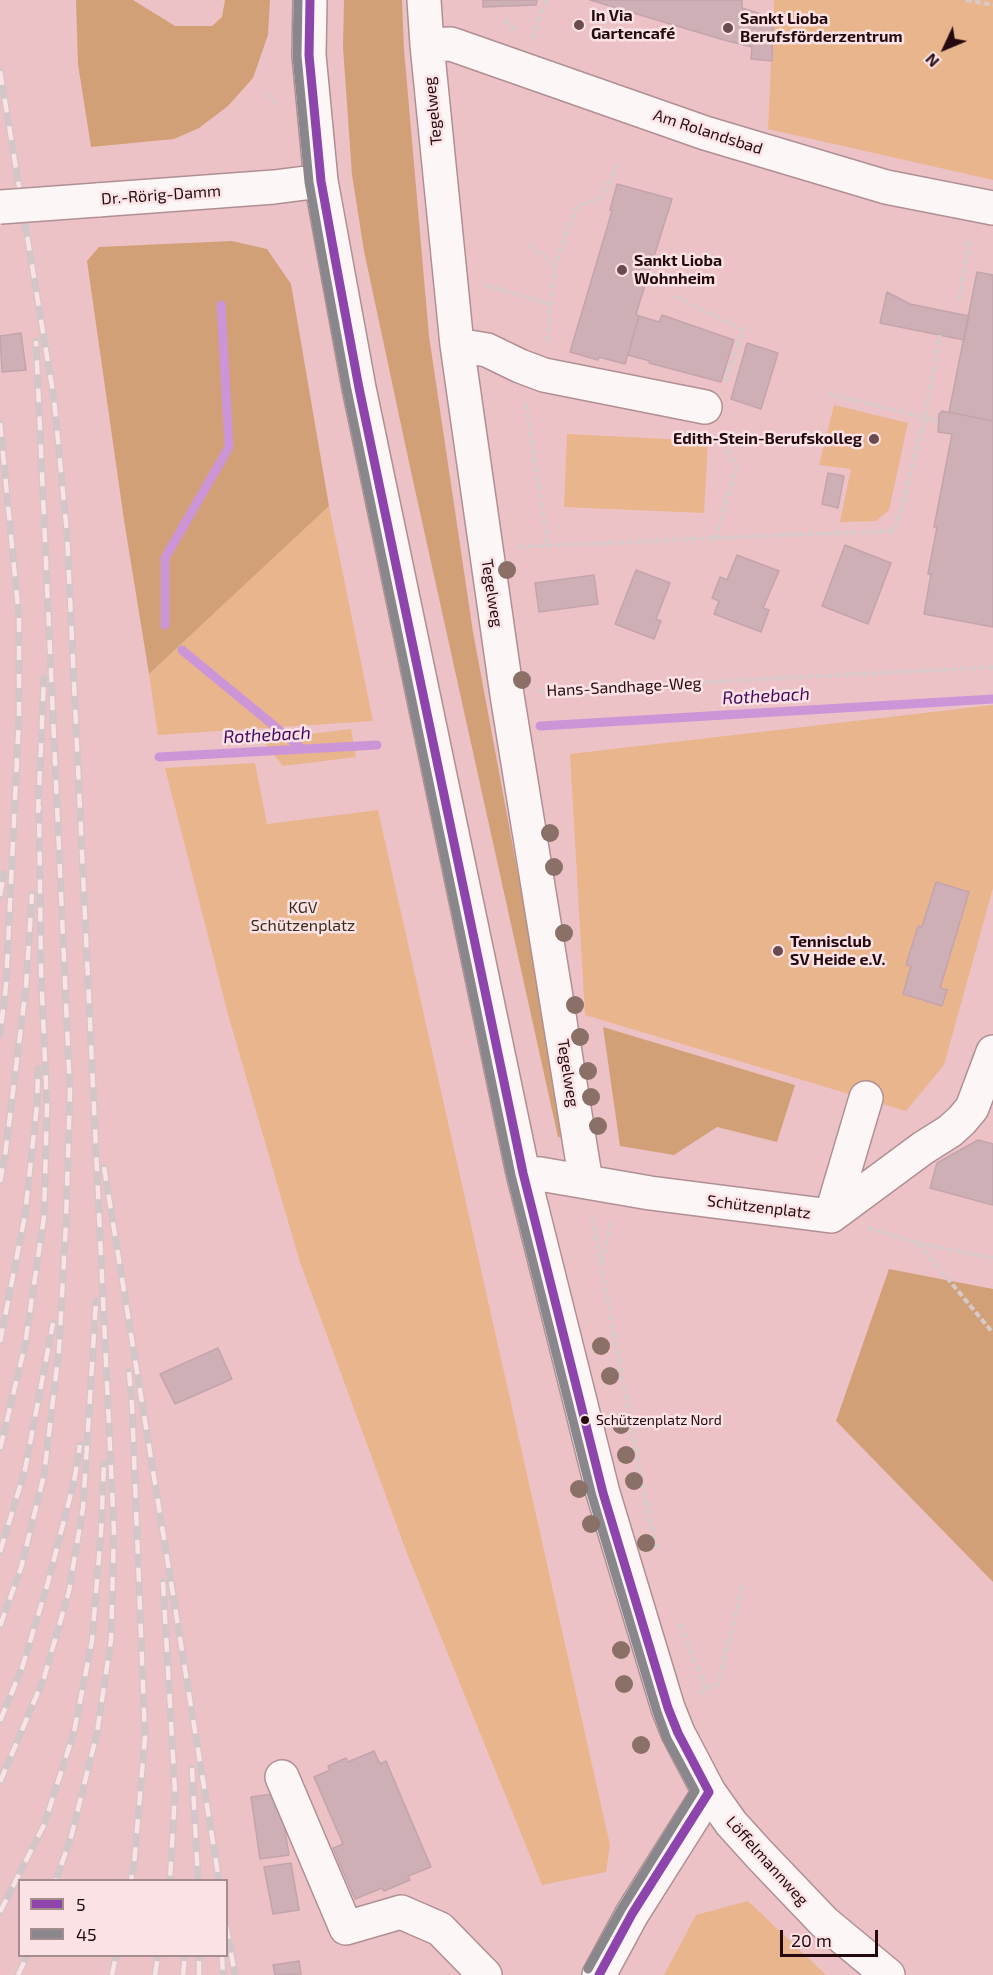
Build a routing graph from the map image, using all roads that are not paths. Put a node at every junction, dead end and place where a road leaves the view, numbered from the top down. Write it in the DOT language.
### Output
graph roads {
  1 [pos="310,0"];
  2 [pos="424,0"];
  3 [pos="426,45"];
  4 [pos="321,182"];
  5 [pos="985,206"];
  6 [pos="0,207"];
  7 [pos="457,345"];
  8 [pos="714,397"];
  9 [pos="993,1052"];
  10 [pos="866,1098"];
  11 [pos="523,1173"];
  12 [pos="586,1182"];
  13 [pos="831,1216"];
  14 [pos="282,1777"];
  15 [pos="709,1791"];
  16 [pos="485,1975"];
  17 [pos="599,1975"];
  18 [pos="888,1975"];
  1 -- 4 [label="street, Löffelmannweg"];
  2 -- 3 [label="street, Tegelweg"];
  3 -- 5 [label="street, Am Rolandsbad"];
  3 -- 7 [label="street, Tegelweg"];
  4 -- 6 [label="street, Dr.-Rörig-Damm, bridge"];
  4 -- 11 [label="street, Löffelmannweg"];
  7 -- 8 [label="street"];
  7 -- 12 [label="street, Tegelweg"];
  9 -- 13 [label="street, Schützenplatz"];
  10 -- 13 [label="street"];
  11 -- 12 [label="street, Schützenplatz"];
  11 -- 15 [label="street, Löffelmannweg"];
  12 -- 13 [label="street, Schützenplatz"];
  14 -- 16 [label="street"];
  15 -- 17 [label="street"];
  15 -- 18 [label="street, Löffelmannweg"];
}
